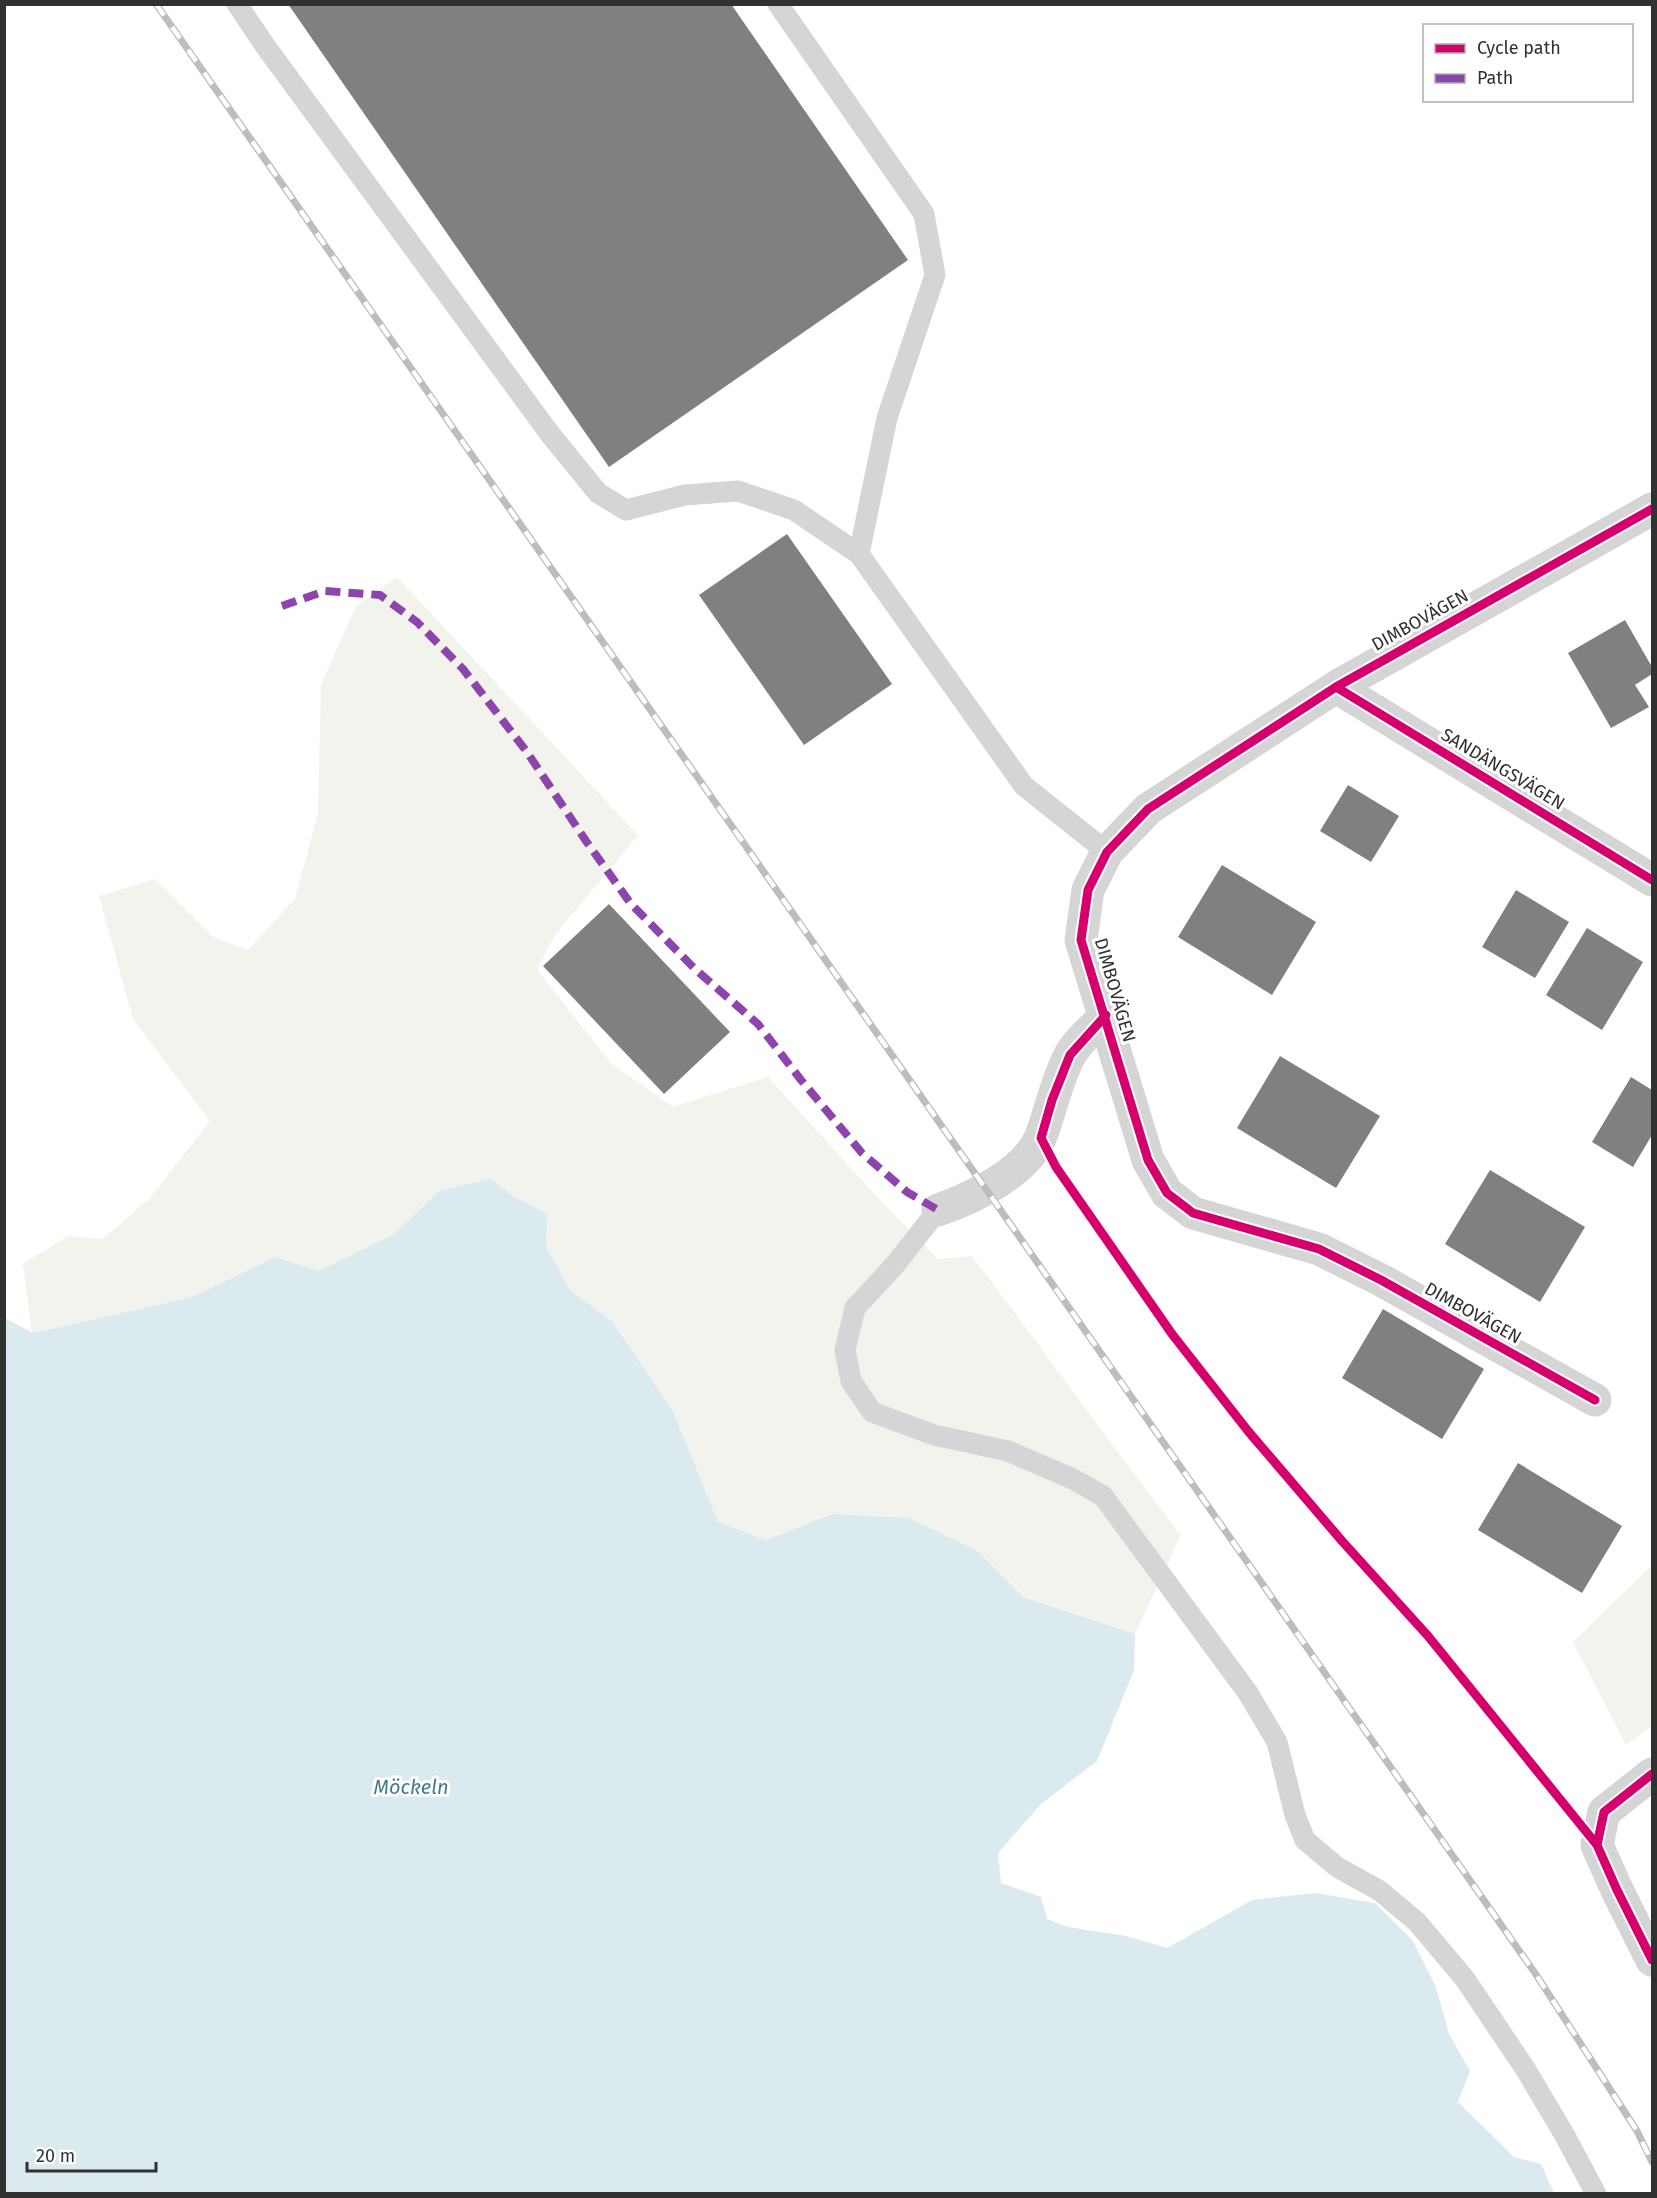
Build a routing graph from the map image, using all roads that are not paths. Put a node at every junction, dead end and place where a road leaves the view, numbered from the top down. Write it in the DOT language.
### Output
graph roads {
  1 [pos="237,4"];
  2 [pos="778,4"];
  3 [pos="1653,509"];
  4 [pos="859,554"];
  5 [pos="1336,687"];
  6 [pos="1107,852"];
  7 [pos="1653,880"];
  8 [pos="1106,1016"];
  9 [pos="938,1210"];
  10 [pos="1595,1400"];
  11 [pos="1653,1774"];
  12 [pos="1653,1960"];
  13 [pos="1596,2193"];
  1 -- 4 [label="lane"];
  2 -- 4 [label="lane"];
  3 -- 5 [label="street, DIMBOVÄGEN"];
  4 -- 6 [label="lane"];
  5 -- 6 [label="street, DIMBOVÄGEN"];
  5 -- 7 [label="street, SANDÄNGSVÄGEN"];
  6 -- 8 [label="street, DIMBOVÄGEN"];
  8 -- 9 [label="street"];
  8 -- 10 [label="street, DIMBOVÄGEN"];
  9 -- 13 [label="lane"];
  11 -- 12 [label="street"];
}
